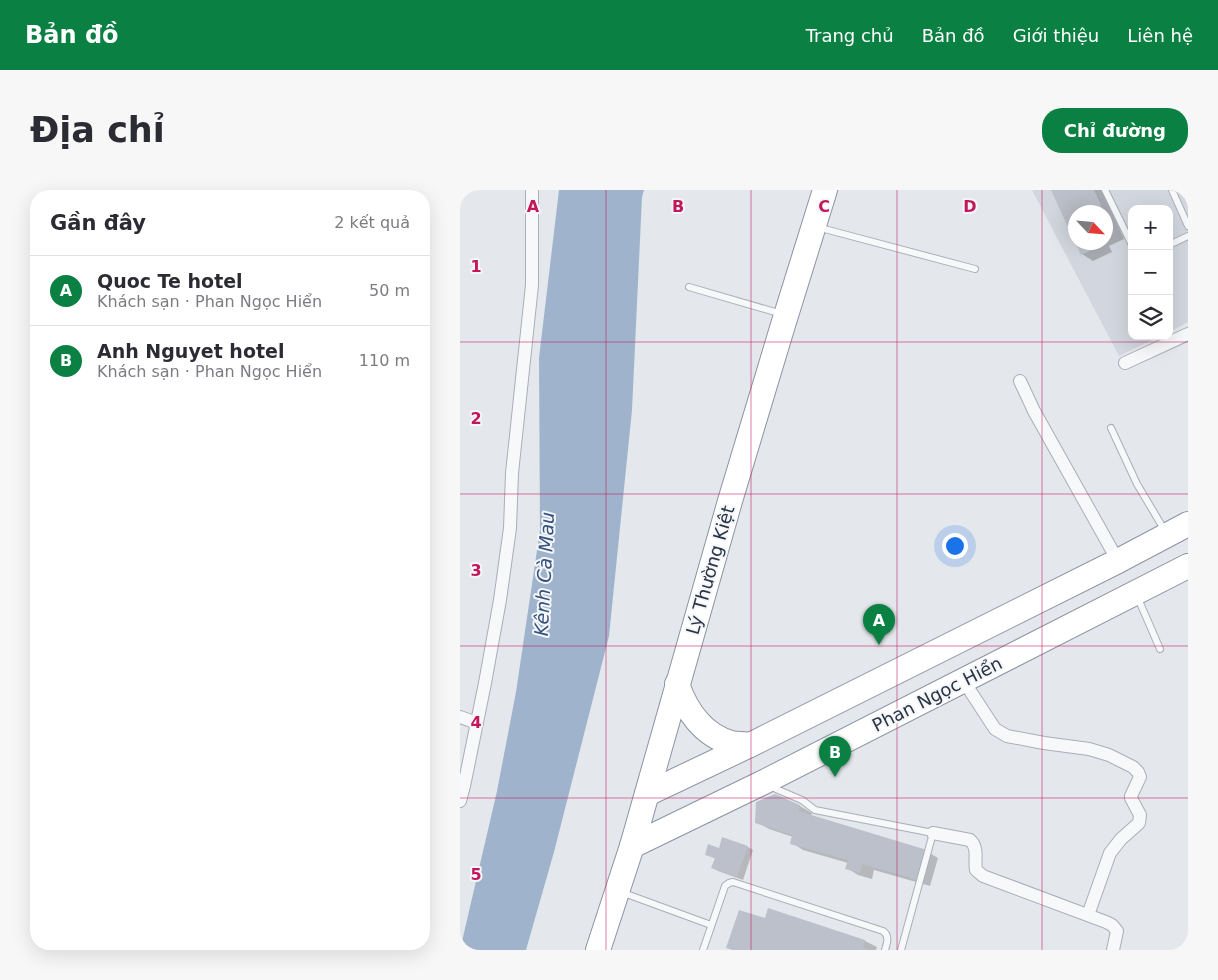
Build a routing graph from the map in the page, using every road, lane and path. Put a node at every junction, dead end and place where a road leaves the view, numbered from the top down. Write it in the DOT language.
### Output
graph roads {
  1 [pos="532,190"];
  2 [pos="825,190"];
  3 [pos="1105,190"];
  4 [pos="1172,190"];
  5 [pos="814,226"];
  6 [pos="1188,226"];
  7 [pos="1188,236"];
  8 [pos="1128,237"];
  9 [pos="1173,243"];
  10 [pos="975,268"];
  11 [pos="689,287"];
  12 [pos="786,315"];
  13 [pos="1188,334"];
  14 [pos="1125,363"];
  15 [pos="1020,381"];
  16 [pos="1111,428"];
  17 [pos="1188,524"];
  18 [pos="1167,535"];
  19 [pos="1118,561"];
  20 [pos="1188,566"];
  21 [pos="1135,593"];
  22 [pos="1160,649"];
  23 [pos="964,680"];
  24 [pos="677,684"];
  25 [pos="460,717"];
  26 [pos="477,723"];
  27 [pos="750,745"];
  28 [pos="762,783"];
  29 [pos="647,794"];
  30 [pos="460,802"];
  31 [pos="933,833"];
  32 [pos="632,846"];
  33 [pos="618,891"];
  34 [pos="1088,915"];
  35 [pos="711,925"];
  36 [pos="598,950"];
  37 [pos="703,950"];
  38 [pos="885,950"];
  39 [pos="901,950"];
  40 [pos="1113,950"];
  1 -- 26 [label="street"];
  2 -- 5 [label="highway, Lý Thường Kiệt"];
  3 -- 8 [label="lane"];
  4 -- 6 [label="lane"];
  5 -- 10 [label="lane"];
  5 -- 12 [label="highway, Lý Thường Kiệt"];
  7 -- 9 [label="lane"];
  11 -- 12 [label="lane"];
  12 -- 24 [label="highway, Lý Thường Kiệt"];
  13 -- 14 [label="street"];
  15 -- 19 [label="street"];
  16 -- 18 [label="lane"];
  17 -- 18 [label="highway"];
  18 -- 19 [label="highway"];
  19 -- 27 [label="highway"];
  20 -- 21 [label="highway, Phan Ngọc Hiển"];
  21 -- 22 [label="lane"];
  21 -- 23 [label="highway, Phan Ngọc Hiển"];
  23 -- 28 [label="highway, Phan Ngọc Hiển"];
  23 -- 34 [label="street"];
  24 -- 27 [label="highway"];
  24 -- 29 [label="highway, Lý Thường Kiệt"];
  25 -- 26 [label="street"];
  26 -- 30 [label="street"];
  27 -- 29 [label="highway"];
  28 -- 31 [label="lane"];
  28 -- 32 [label="highway, Phan Ngọc Hiển"];
  29 -- 32 [label="highway, Lý Thường Kiệt"];
  31 -- 34 [label="street"];
  31 -- 39 [label="lane"];
  32 -- 33 [label="highway, Lý Thường Kiệt"];
  33 -- 35 [label="lane"];
  33 -- 36 [label="highway, Lý Thường Kiệt"];
  34 -- 40 [label="street"];
  35 -- 37 [label="lane"];
  35 -- 38 [label="lane"];
}
